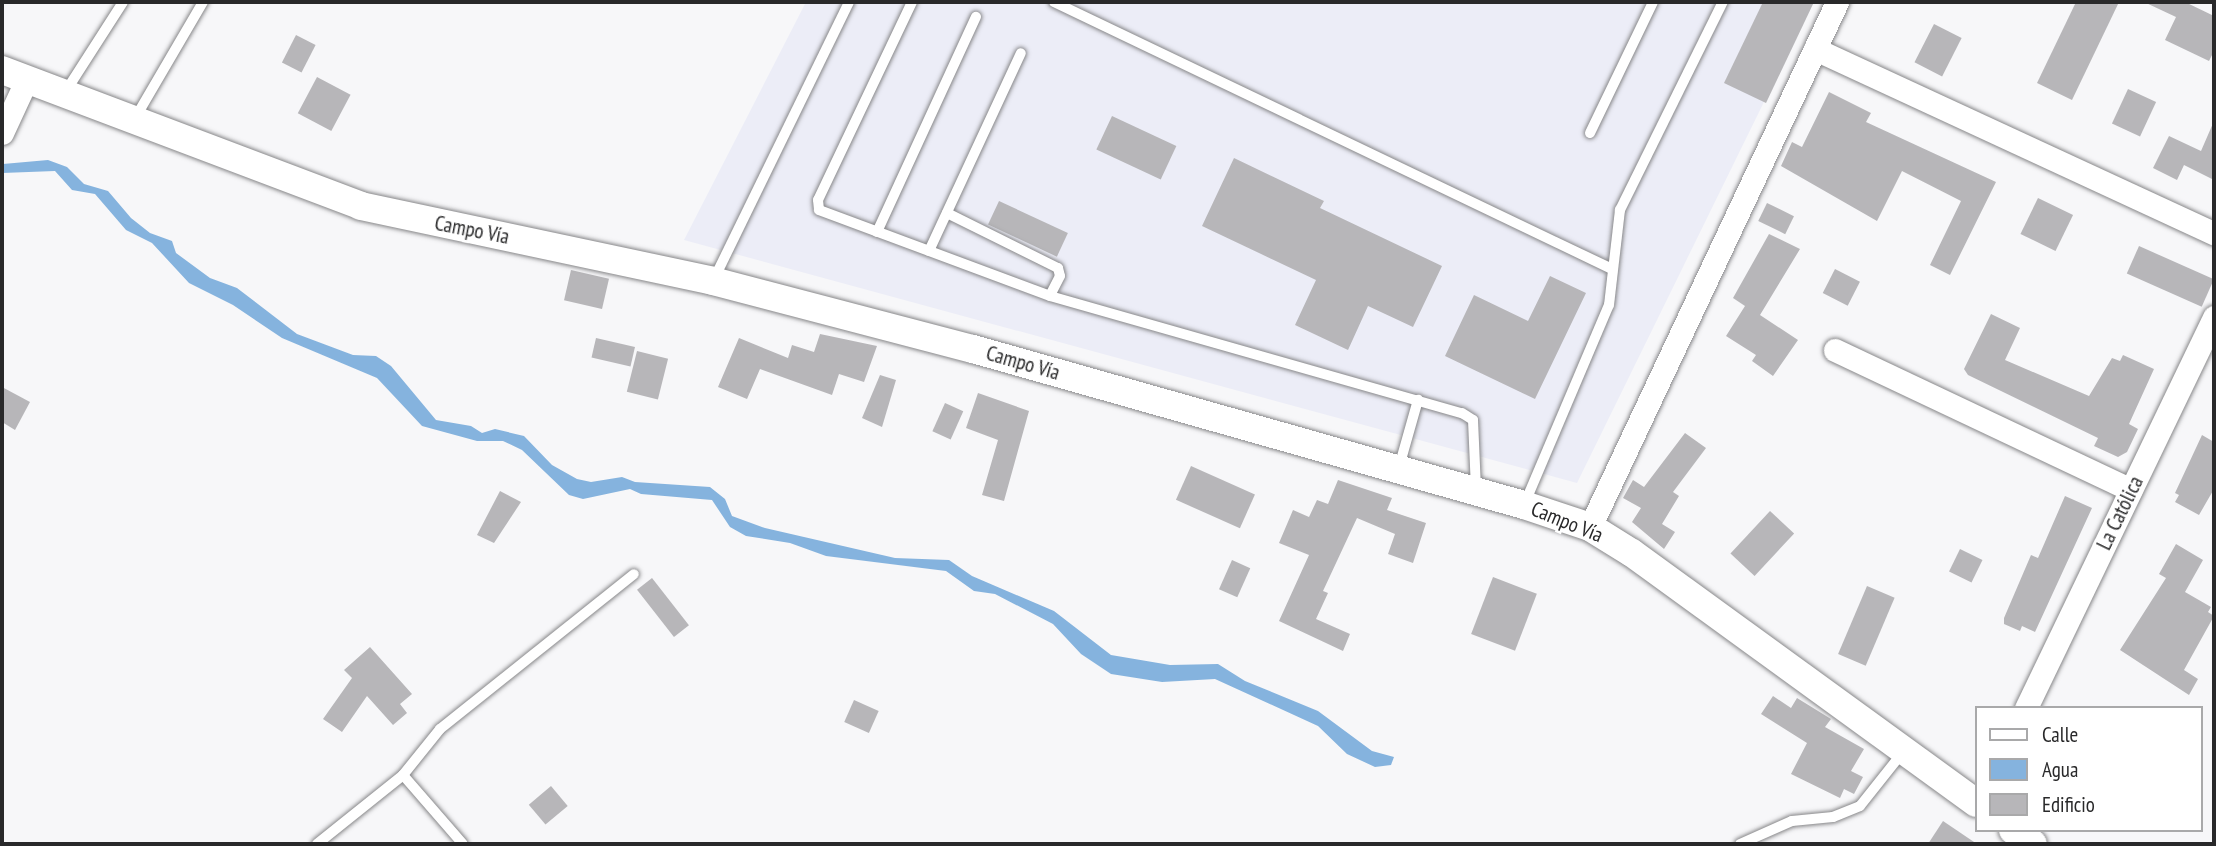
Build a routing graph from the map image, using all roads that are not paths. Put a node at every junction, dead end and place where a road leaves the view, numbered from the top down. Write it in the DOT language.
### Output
graph roads {
  1 [pos="123,2"];
  2 [pos="203,2"];
  3 [pos="849,2"];
  4 [pos="912,2"];
  5 [pos="1054,2"];
  6 [pos="1653,2"];
  7 [pos="1723,2"];
  8 [pos="1838,2"];
  9 [pos="976,17"];
  10 [pos="1815,49"];
  11 [pos="1021,53"];
  12 [pos="14,75"];
  13 [pos="64,93"];
  14 [pos="134,120"];
  15 [pos="2,133"];
  16 [pos="1590,133"];
  17 [pos="947,213"];
  18 [pos="877,232"];
  19 [pos="2214,233"];
  20 [pos="929,251"];
  21 [pos="1609,268"];
  22 [pos="713,281"];
  23 [pos="1050,296"];
  24 [pos="2214,317"];
  25 [pos="1835,350"];
  26 [pos="1418,400"];
  27 [pos="1398,470"];
  28 [pos="2131,490"];
  29 [pos="1476,492"];
  30 [pos="1524,505"];
  31 [pos="1590,527"];
  32 [pos="634,574"];
  33 [pos="2027,706"];
  34 [pos="1905,750"];
  35 [pos="403,775"];
  36 [pos="1974,802"];
  37 [pos="2016,832"];
  38 [pos="317,844"];
  39 [pos="463,844"];
  40 [pos="1741,844"];
  41 [pos="2033,844"];
  1 -- 13 [label="lane"];
  2 -- 14 [label="lane"];
  3 -- 22 [label="lane"];
  4 -- 18 [label="lane"];
  5 -- 21 [label="lane"];
  6 -- 16 [label="lane"];
  7 -- 21 [label="lane"];
  8 -- 10 [label="street"];
  9 -- 18 [label="lane"];
  10 -- 19 [label="street"];
  10 -- 31 [label="street"];
  11 -- 17 [label="lane"];
  12 -- 13 [label="street, Campo Vía"];
  12 -- 15 [label="street"];
  13 -- 14 [label="street, Campo Vía"];
  14 -- 22 [label="street, Campo Vía"];
  17 -- 20 [label="lane"];
  17 -- 23 [label="lane"];
  18 -- 20 [label="lane"];
  20 -- 23 [label="lane"];
  21 -- 30 [label="lane"];
  22 -- 27 [label="street, Campo Vía"];
  23 -- 26 [label="lane"];
  24 -- 28 [label="street, La Católica"];
  25 -- 28 [label="street"];
  26 -- 27 [label="lane"];
  26 -- 29 [label="lane"];
  27 -- 29 [label="street, Campo Vía"];
  28 -- 33 [label="street, La Católica"];
  29 -- 30 [label="street, Campo Vía"];
  30 -- 31 [label="street, Campo Vía"];
  31 -- 34 [label="street, Campo Vía"];
  32 -- 35 [label="lane"];
  34 -- 36 [label="street, Campo Vía"];
  34 -- 40 [label="lane"];
  35 -- 38 [label="lane"];
  35 -- 39 [label="lane"];
  37 -- 41 [label="street"];
}
